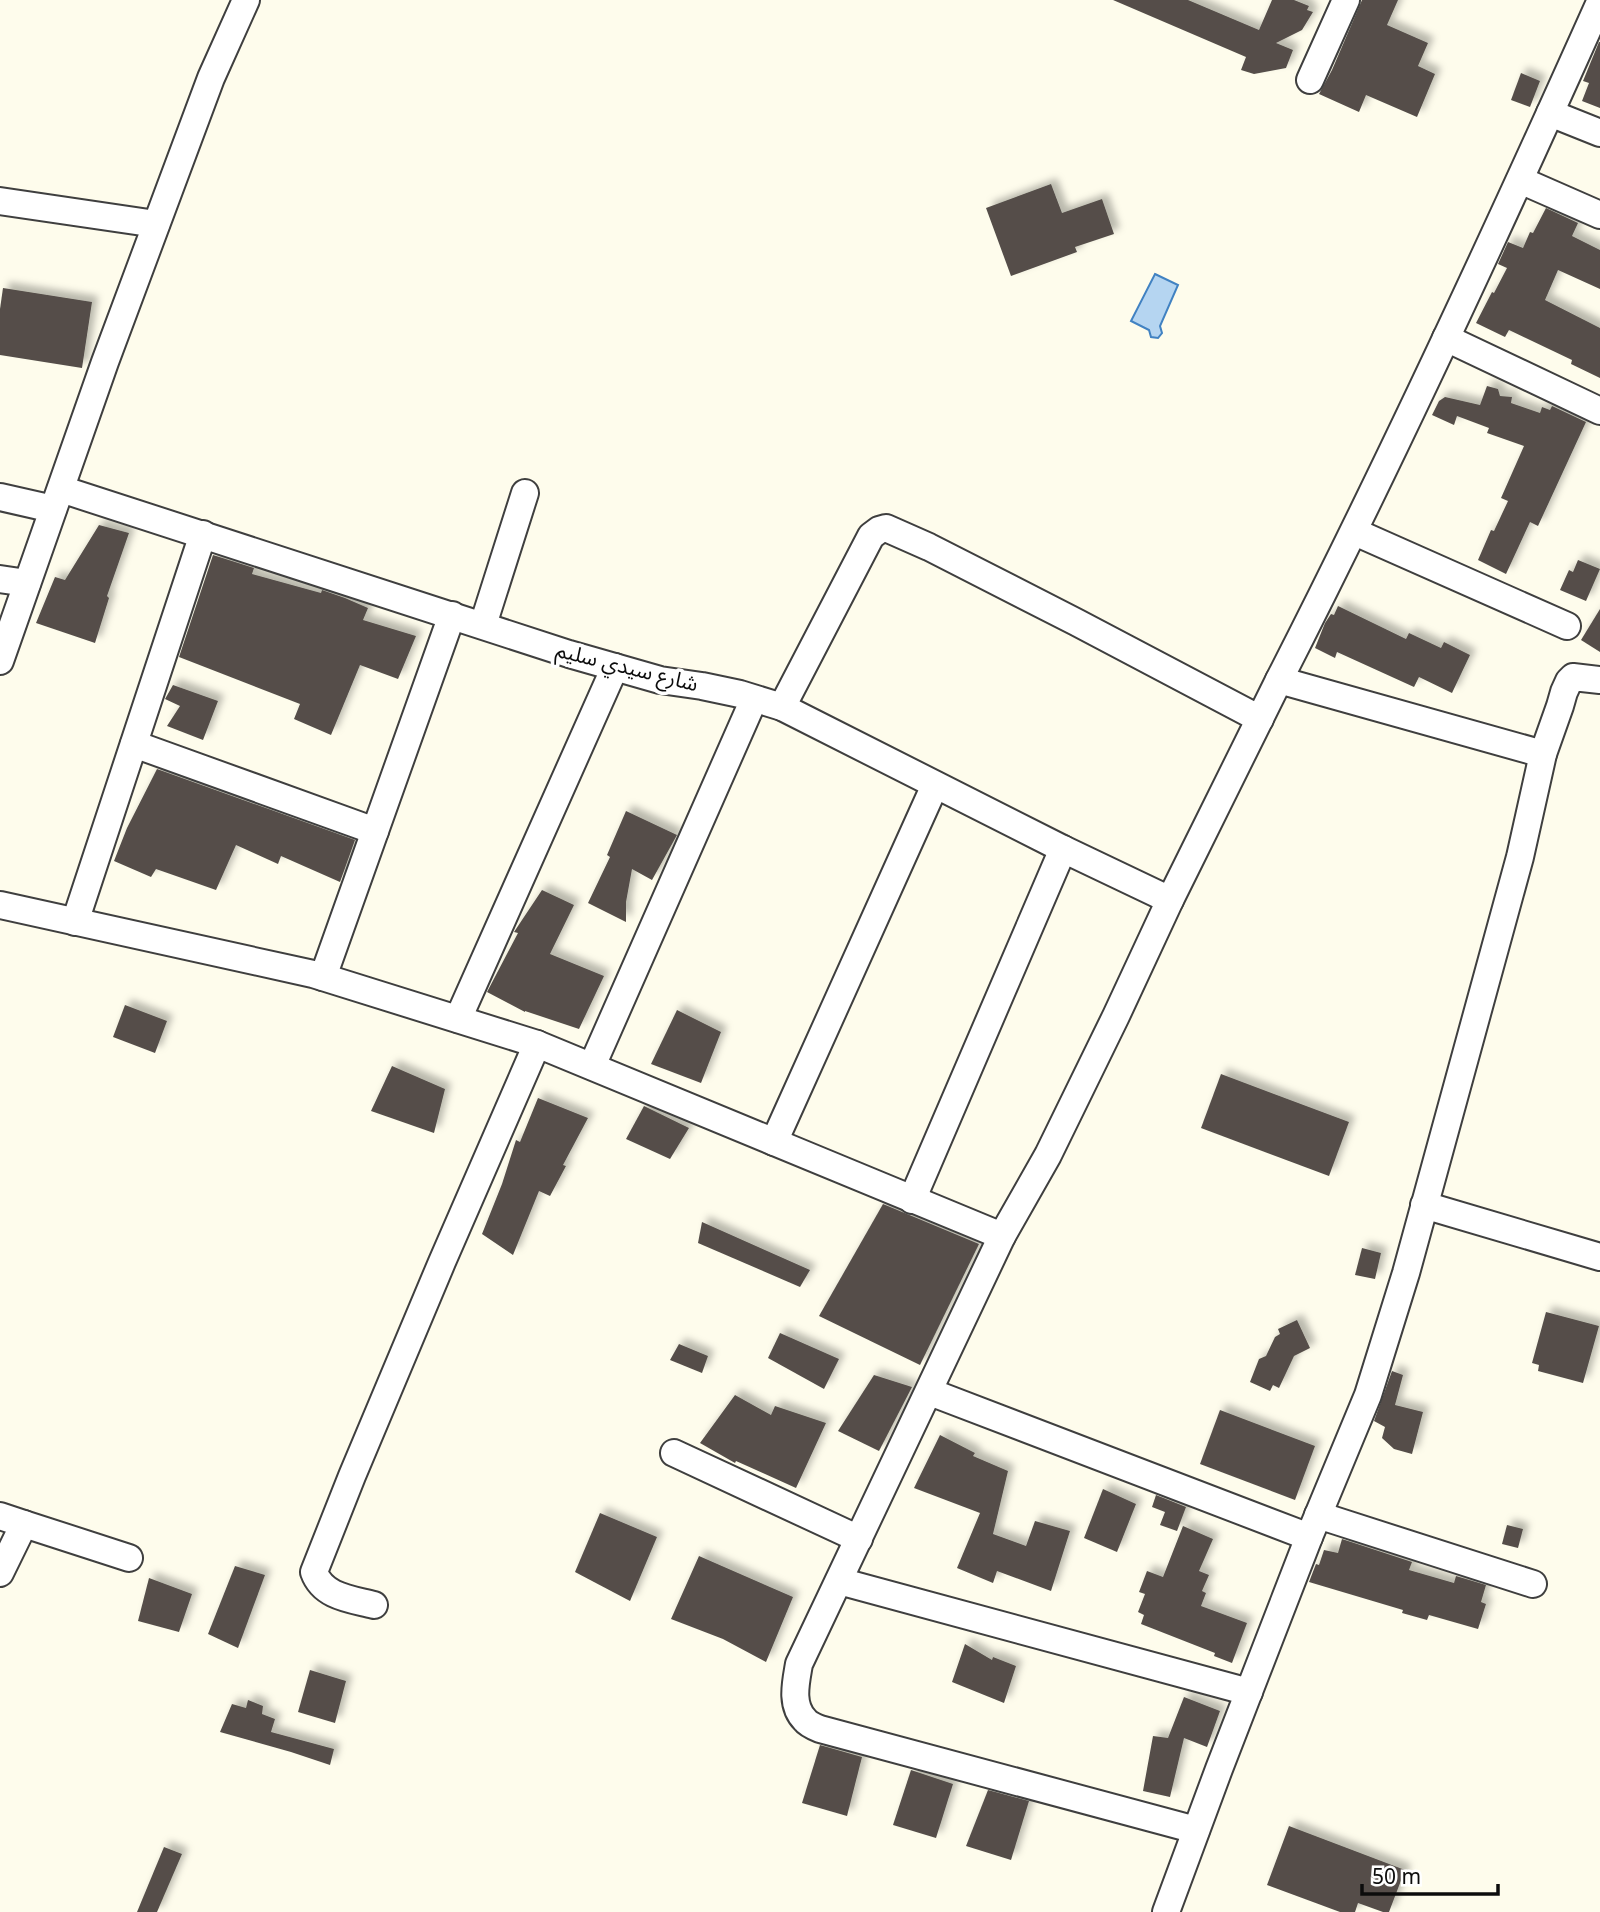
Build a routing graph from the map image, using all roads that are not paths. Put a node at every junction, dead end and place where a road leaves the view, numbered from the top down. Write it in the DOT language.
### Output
graph roads {
  1 [pos="246,0"];
  2 [pos="1346,0"];
  3 [pos="1600,2"];
  4 [pos="1310,80"];
  5 [pos="1550,113"];
  6 [pos="1600,133"];
  7 [pos="1520,180"];
  8 [pos="0,201"];
  9 [pos="1600,215"];
  10 [pos="156,224"];
  11 [pos="1446,338"];
  12 [pos="1600,411"];
  13 [pos="525,493"];
  14 [pos="0,497"];
  15 [pos="57,499"];
  16 [pos="1355,532"];
  17 [pos="203,534"];
  18 [pos="0,579"];
  19 [pos="27,583"];
  20 [pos="452,615"];
  21 [pos="483,625"];
  22 [pos="1567,626"];
  23 [pos="0,661"];
  24 [pos="615,667"];
  25 [pos="1279,680"];
  26 [pos="1600,680"];
  27 [pos="754,699"];
  28 [pos="782,707"];
  29 [pos="1260,719"];
  30 [pos="134,744"];
  31 [pos="1543,754"];
  32 [pos="935,785"];
  33 [pos="375,831"];
  34 [pos="1063,849"];
  35 [pos="1170,900"];
  36 [pos="0,905"];
  37 [pos="75,922"];
  38 [pos="323,977"];
  39 [pos="458,1019"];
  40 [pos="537,1044"];
  41 [pos="592,1066"];
  42 [pos="774,1142"];
  43 [pos="912,1200"];
  44 [pos="1424,1205"];
  45 [pos="1002,1236"];
  46 [pos="1600,1257"];
  47 [pos="930,1392"];
  48 [pos="674,1453"];
  49 [pos="12,1520"];
  50 [pos="1314,1526"];
  51 [pos="859,1539"];
  52 [pos="129,1558"];
  53 [pos="0,1573"];
  54 [pos="839,1581"];
  55 [pos="1533,1584"];
  56 [pos="374,1605"];
  57 [pos="1249,1692"];
  58 [pos="1196,1830"];
  59 [pos="1166,1912"];
  1 -- 10 [label="street"];
  2 -- 4 [label="street"];
  3 -- 5 [label="street"];
  5 -- 6 [label="street"];
  5 -- 7 [label="street"];
  7 -- 9 [label="street"];
  7 -- 11 [label="street"];
  8 -- 10 [label="street"];
  10 -- 15 [label="street"];
  11 -- 12 [label="street"];
  11 -- 16 [label="street"];
  13 -- 21 [label="street"];
  14 -- 15 [label="street, شارع سيدي سليم"];
  15 -- 17 [label="street, شارع سيدي سليم"];
  15 -- 19 [label="street"];
  16 -- 22 [label="street"];
  16 -- 25 [label="street"];
  17 -- 20 [label="street, شارع سيدي سليم"];
  17 -- 30 [label="street"];
  18 -- 19 [label="street"];
  19 -- 23 [label="street"];
  20 -- 21 [label="street, شارع سيدي سليم"];
  20 -- 33 [label="street"];
  21 -- 24 [label="street, شارع سيدي سليم"];
  24 -- 27 [label="street, شارع سيدي سليم"];
  24 -- 39 [label="street"];
  25 -- 29 [label="street"];
  25 -- 31 [label="street"];
  26 -- 31 [label="street"];
  27 -- 28 [label="street, شارع سيدي سليم"];
  27 -- 41 [label="street"];
  28 -- 29 [label="street"];
  28 -- 32 [label="street, شارع سيدي سليم"];
  29 -- 35 [label="street"];
  30 -- 33 [label="street"];
  30 -- 37 [label="street"];
  31 -- 44 [label="street"];
  32 -- 34 [label="street, شارع سيدي سليم"];
  32 -- 42 [label="street"];
  33 -- 38 [label="street"];
  34 -- 35 [label="street, شارع سيدي سليم"];
  34 -- 43 [label="street"];
  35 -- 45 [label="street"];
  36 -- 37 [label="street"];
  37 -- 38 [label="street"];
  38 -- 39 [label="street"];
  39 -- 40 [label="street"];
  40 -- 41 [label="street"];
  40 -- 56 [label="street"];
  41 -- 42 [label="street"];
  42 -- 43 [label="street"];
  43 -- 45 [label="street"];
  44 -- 46 [label="street"];
  44 -- 50 [label="street"];
  45 -- 47 [label="street"];
  47 -- 50 [label="street"];
  47 -- 51 [label="street"];
  48 -- 51 [label="street"];
  49 -- 52 [label="street"];
  49 -- 53 [label="street"];
  50 -- 55 [label="street"];
  50 -- 57 [label="street"];
  51 -- 54 [label="street"];
  54 -- 57 [label="street"];
  54 -- 58 [label="street"];
  57 -- 58 [label="street"];
  58 -- 59 [label="street"];
}
